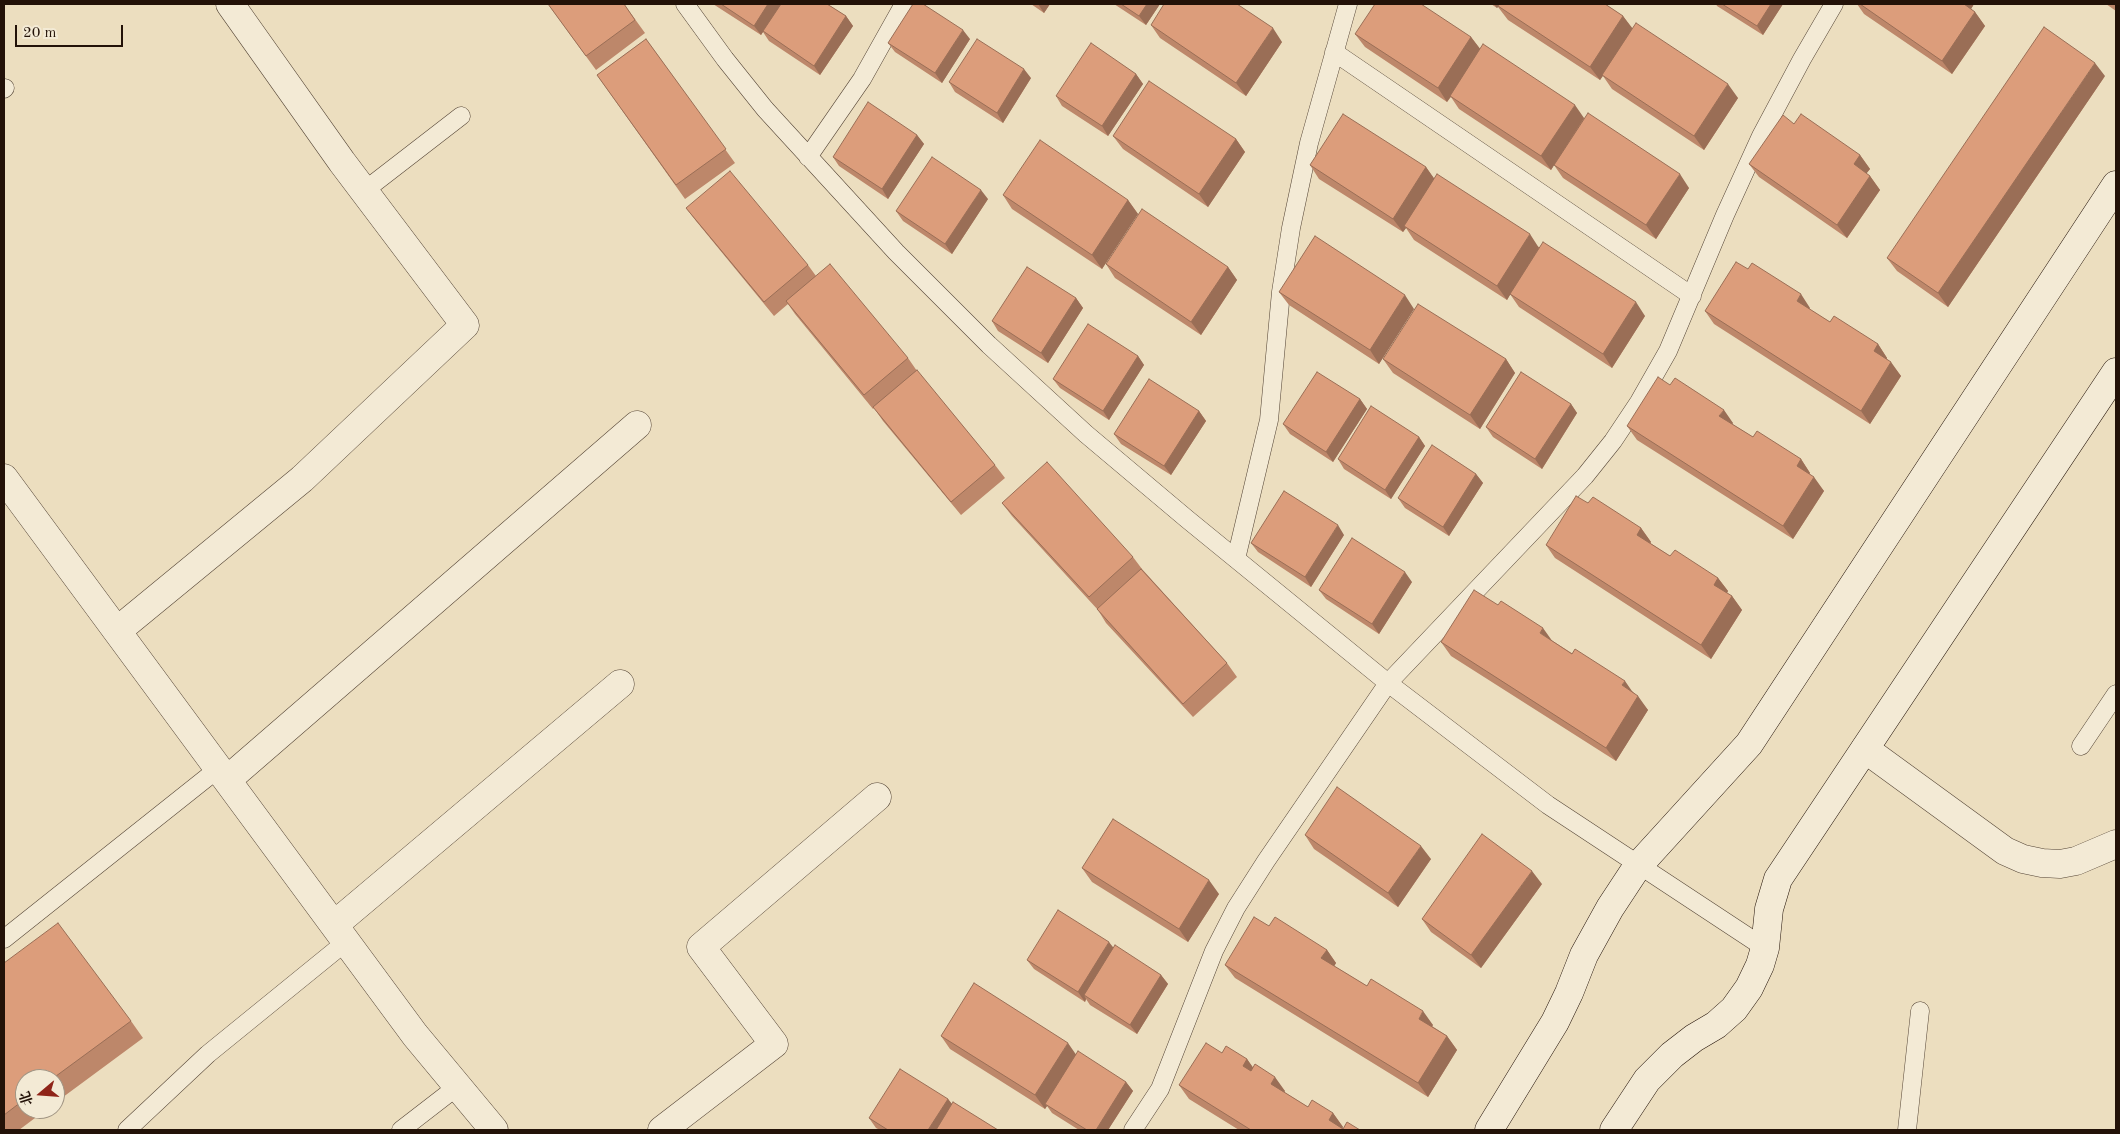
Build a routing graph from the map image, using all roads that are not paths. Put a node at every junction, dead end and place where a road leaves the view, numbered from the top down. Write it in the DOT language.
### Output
graph roads {
  1 [pos="230,4"];
  2 [pos="685,4"];
  3 [pos="904,4"];
  4 [pos="1348,4"];
  5 [pos="1834,4"];
  6 [pos="1334,52"];
  7 [pos="461,116"];
  8 [pos="808,157"];
  9 [pos="2116,185"];
  10 [pos="364,191"];
  11 [pos="1692,296"];
  12 [pos="2116,372"];
  13 [pos="637,425"];
  14 [pos="7,488"];
  15 [pos="1236,559"];
  16 [pos="117,631"];
  17 [pos="1388,683"];
  18 [pos="620,684"];
  19 [pos="2116,694"];
  20 [pos="2081,746"];
  21 [pos="1865,749"];
  22 [pos="223,774"];
  23 [pos="877,797"];
  24 [pos="2116,844"];
  25 [pos="1639,865"];
  26 [pos="341,933"];
  27 [pos="4,939"];
  28 [pos="1765,948"];
  29 [pos="1920,1011"];
  30 [pos="458,1086"];
  31 [pos="127,1130"];
  32 [pos="401,1130"];
  33 [pos="494,1130"];
  34 [pos="662,1130"];
  35 [pos="1133,1130"];
  36 [pos="1490,1130"];
  37 [pos="1614,1130"];
  38 [pos="1907,1130"];
  1 -- 10 [label="street"];
  2 -- 8 [label="lane"];
  3 -- 8 [label="lane"];
  4 -- 6 [label="lane"];
  5 -- 11 [label="lane"];
  6 -- 11 [label="lane"];
  6 -- 15 [label="lane"];
  7 -- 10 [label="lane"];
  8 -- 15 [label="lane"];
  9 -- 25 [label="street"];
  10 -- 16 [label="street"];
  11 -- 17 [label="lane"];
  12 -- 21 [label="street"];
  13 -- 22 [label="street"];
  14 -- 16 [label="street"];
  15 -- 17 [label="lane"];
  16 -- 22 [label="street"];
  17 -- 25 [label="lane"];
  17 -- 35 [label="lane"];
  18 -- 26 [label="street"];
  19 -- 20 [label="lane"];
  21 -- 24 [label="street"];
  21 -- 28 [label="street"];
  22 -- 26 [label="street"];
  22 -- 27 [label="lane"];
  23 -- 34 [label="street"];
  25 -- 28 [label="lane"];
  25 -- 36 [label="street"];
  26 -- 30 [label="street"];
  26 -- 31 [label="lane"];
  28 -- 37 [label="street"];
  29 -- 38 [label="lane"];
  30 -- 32 [label="lane"];
  30 -- 33 [label="street"];
}
